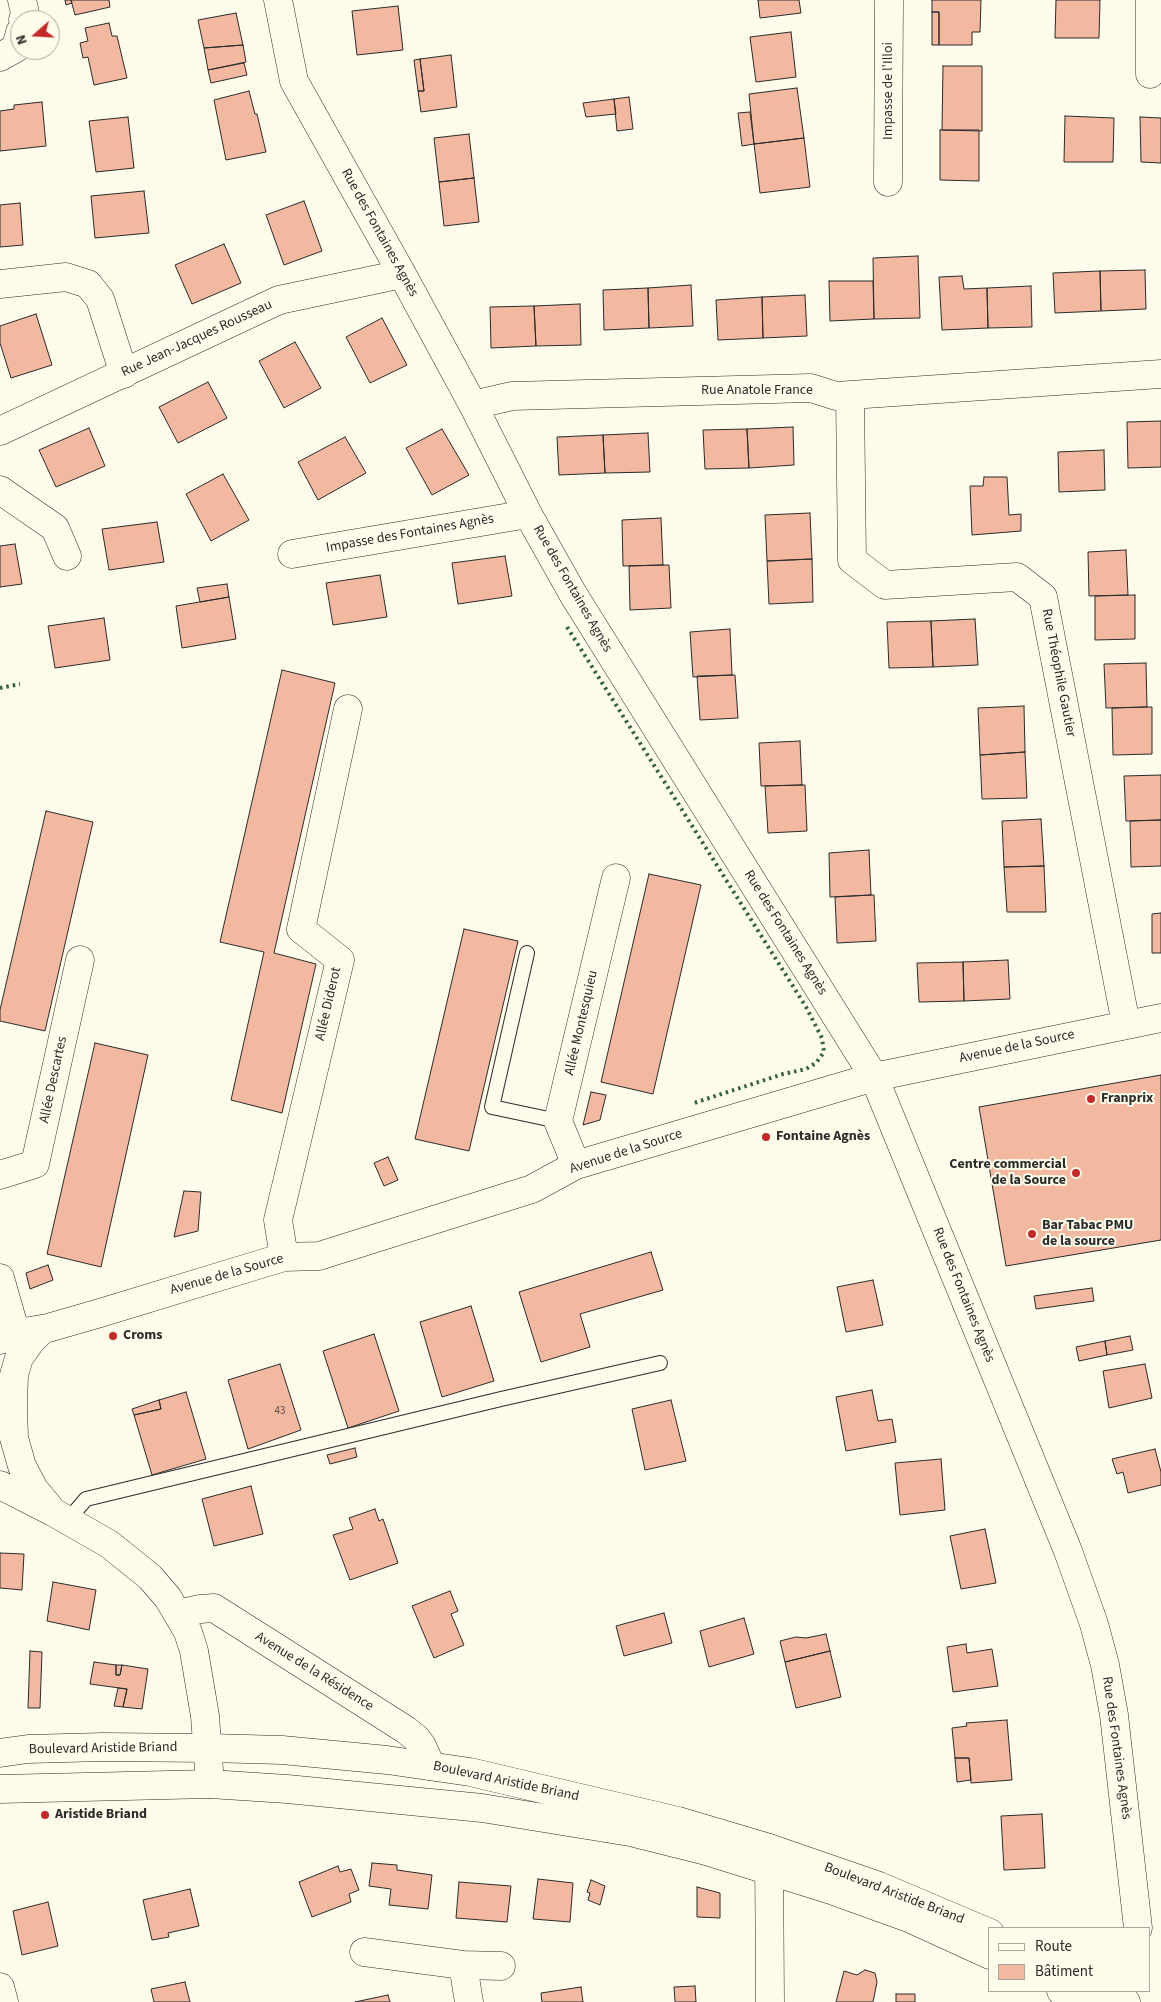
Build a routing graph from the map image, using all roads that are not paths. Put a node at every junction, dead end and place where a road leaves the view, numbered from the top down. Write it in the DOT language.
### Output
graph roads {
  1 [pos="278,0"];
  2 [pos="889,0"];
  3 [pos="1150,0"];
  4 [pos="1150,74"];
  5 [pos="888,182"];
  6 [pos="402,274"];
  7 [pos="0,284"];
  8 [pos="124,374"];
  9 [pos="1161,374"];
  10 [pos="850,396"];
  11 [pos="473,405"];
  12 [pos="0,431"];
  13 [pos="0,490"];
  14 [pos="528,514"];
  15 [pos="292,554"];
  16 [pos="67,556"];
  17 [pos="348,709"];
  18 [pos="616,878"];
  19 [pos="528,953"];
  20 [pos="80,960"];
  21 [pos="1161,1018"];
  22 [pos="1126,1024"];
  23 [pos="874,1076"];
  24 [pos="558,1122"];
  25 [pos="576,1165"];
  26 [pos="0,1176"];
  27 [pos="284,1257"];
  28 [pos="0,1278"];
  29 [pos="9,1348"];
  30 [pos="660,1363"];
  31 [pos="9,1408"];
  32 [pos="0,1485"];
  33 [pos="60,1516"];
  34 [pos="180,1616"];
  35 [pos="209,1748"];
  36 [pos="0,1753"];
  37 [pos="431,1766"];
  38 [pos="210,1784"];
  39 [pos="0,1789"];
  40 [pos="769,1859"];
  41 [pos="1138,1927"];
  42 [pos="988,1932"];
  43 [pos="364,1952"];
  44 [pos="988,1954"];
  45 [pos="462,1966"];
  46 [pos="501,1966"];
  47 [pos="0,1987"];
  48 [pos="1063,1992"];
  49 [pos="4,2002"];
  50 [pos="469,2002"];
  51 [pos="770,2002"];
  52 [pos="1083,2002"];
  1 -- 6 [label="street, Rue des Fontaines Agnès"];
  2 -- 5 [label="street, Impasse de l'Illoi"];
  3 -- 4 [label="street"];
  6 -- 8 [label="street, Rue Jean-Jacques Rousseau"];
  6 -- 11 [label="street, Rue des Fontaines Agnès"];
  7 -- 8 [label="street"];
  8 -- 12 [label="street, Rue Jean-Jacques Rousseau"];
  9 -- 10 [label="street, Rue Anatole France"];
  10 -- 11 [label="street, Rue Anatole France"];
  10 -- 22 [label="street, Rue Théophile Gautier"];
  11 -- 14 [label="street, Rue des Fontaines Agnès"];
  13 -- 16 [label="street"];
  14 -- 15 [label="street, Impasse des Fontaines Agnès"];
  14 -- 23 [label="street, Rue des Fontaines Agnès"];
  17 -- 27 [label="street, Allée Diderot"];
  18 -- 24 [label="street, Allée Montesquieu"];
  19 -- 24 [label="lane"];
  20 -- 26 [label="street, Allée Descartes"];
  21 -- 22 [label="street, Avenue de la Source"];
  22 -- 23 [label="street, Avenue de la Source"];
  23 -- 25 [label="street, Avenue de la Source"];
  23 -- 41 [label="street, Rue des Fontaines Agnès"];
  24 -- 25 [label="street"];
  25 -- 27 [label="street, Avenue de la Source"];
  27 -- 29 [label="street, Avenue de la Source"];
  28 -- 29 [label="street"];
  29 -- 31 [label="street"];
  30 -- 33 [label="lane"];
  31 -- 33 [label="street"];
  32 -- 33 [label="street"];
  33 -- 34 [label="street"];
  34 -- 35 [label="street"];
  34 -- 37 [label="street, Avenue de la Résidence"];
  35 -- 36 [label="street, Boulevard Aristide Briand"];
  35 -- 37 [label="street, Boulevard Aristide Briand"];
  35 -- 38 [label="street"];
  37 -- 40 [label="street, Boulevard Aristide Briand"];
  38 -- 39 [label="street, Boulevard Aristide Briand"];
  38 -- 40 [label="street, Boulevard Aristide Briand"];
  40 -- 42 [label="street, Boulevard Aristide Briand"];
  40 -- 44 [label="street, Boulevard Aristide Briand"];
  40 -- 51 [label="street"];
  43 -- 45 [label="street"];
  45 -- 46 [label="street"];
  45 -- 50 [label="street"];
  47 -- 49 [label="street"];
  48 -- 52 [label="street"];
}
